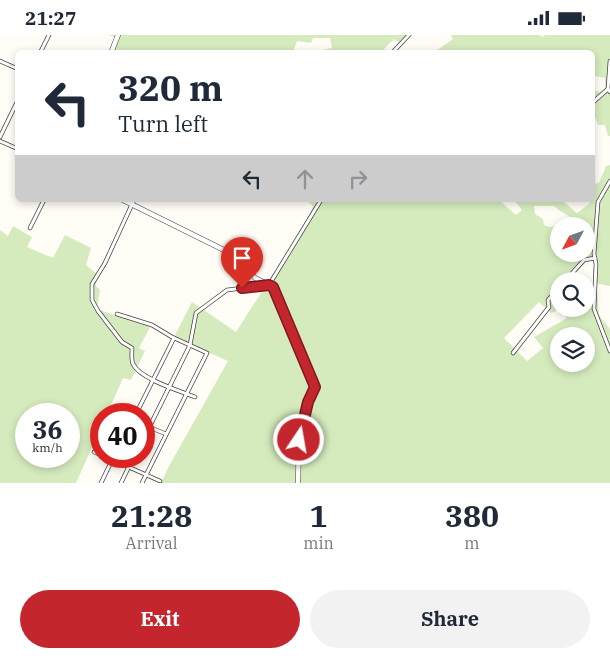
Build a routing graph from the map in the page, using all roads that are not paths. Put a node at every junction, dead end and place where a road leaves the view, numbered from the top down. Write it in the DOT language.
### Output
graph roads {
  1 [pos="49,35"];
  2 [pos="118,35"];
  3 [pos="408,35"];
  4 [pos="42,50"];
  5 [pos="111,50"];
  6 [pos="395,50"];
  7 [pos="0,61"];
  8 [pos="610,61"];
  9 [pos="15,68"];
  10 [pos="609,91"];
  11 [pos="595,101"];
  12 [pos="15,106"];
  13 [pos="0,137"];
  14 [pos="0,141"];
  15 [pos="15,148"];
  16 [pos="610,181"];
  17 [pos="43,202"];
  18 [pos="133,202"];
  19 [pos="320,202"];
  20 [pos="30,229"];
  21 [pos="595,241"];
  22 [pos="595,261"];
  23 [pos="269,285"];
  24 [pos="550,298"];
  25 [pos="117,314"];
  26 [pos="174,338"];
  27 [pos="190,345"];
  28 [pos="610,351"];
  29 [pos="513,353"];
  30 [pos="153,380"];
  31 [pos="169,387"];
  32 [pos="186,393"];
  33 [pos="195,397"];
  34 [pos="142,403"];
  35 [pos="155,415"];
  36 [pos="155,430"];
  37 [pos="166,435"];
  38 [pos="108,468"];
  39 [pos="128,468"];
  40 [pos="131,468"];
  41 [pos="146,475"];
  42 [pos="160,481"];
  43 [pos="101,483"];
  44 [pos="121,483"];
  45 [pos="142,483"];
  46 [pos="298,483"];
  1 -- 4 [label="street"];
  2 -- 5 [label="street"];
  3 -- 6 [label="street"];
  7 -- 9 [label="street"];
  8 -- 10 [label="street"];
  10 -- 11 [label="street"];
  12 -- 13 [label="street"];
  14 -- 15 [label="street"];
  16 -- 21 [label="street"];
  17 -- 20 [label="street"];
  18 -- 23 [label="street"];
  18 -- 30 [label="street"];
  19 -- 23 [label="street"];
  22 -- 28 [label="street"];
  23 -- 27 [label="street"];
  23 -- 46 [label="street"];
  24 -- 29 [label="street"];
  25 -- 26 [label="street"];
  26 -- 27 [label="street"];
  26 -- 30 [label="street"];
  27 -- 31 [label="street"];
  27 -- 32 [label="street"];
  30 -- 31 [label="street"];
  30 -- 34 [label="street"];
  31 -- 32 [label="street"];
  31 -- 35 [label="street"];
  32 -- 33 [label="street"];
  32 -- 37 [label="street"];
  36 -- 37 [label="street"];
  37 -- 41 [label="street"];
  38 -- 43 [label="street"];
  39 -- 44 [label="street"];
  40 -- 41 [label="street"];
  41 -- 42 [label="street"];
  41 -- 45 [label="street"];
}
